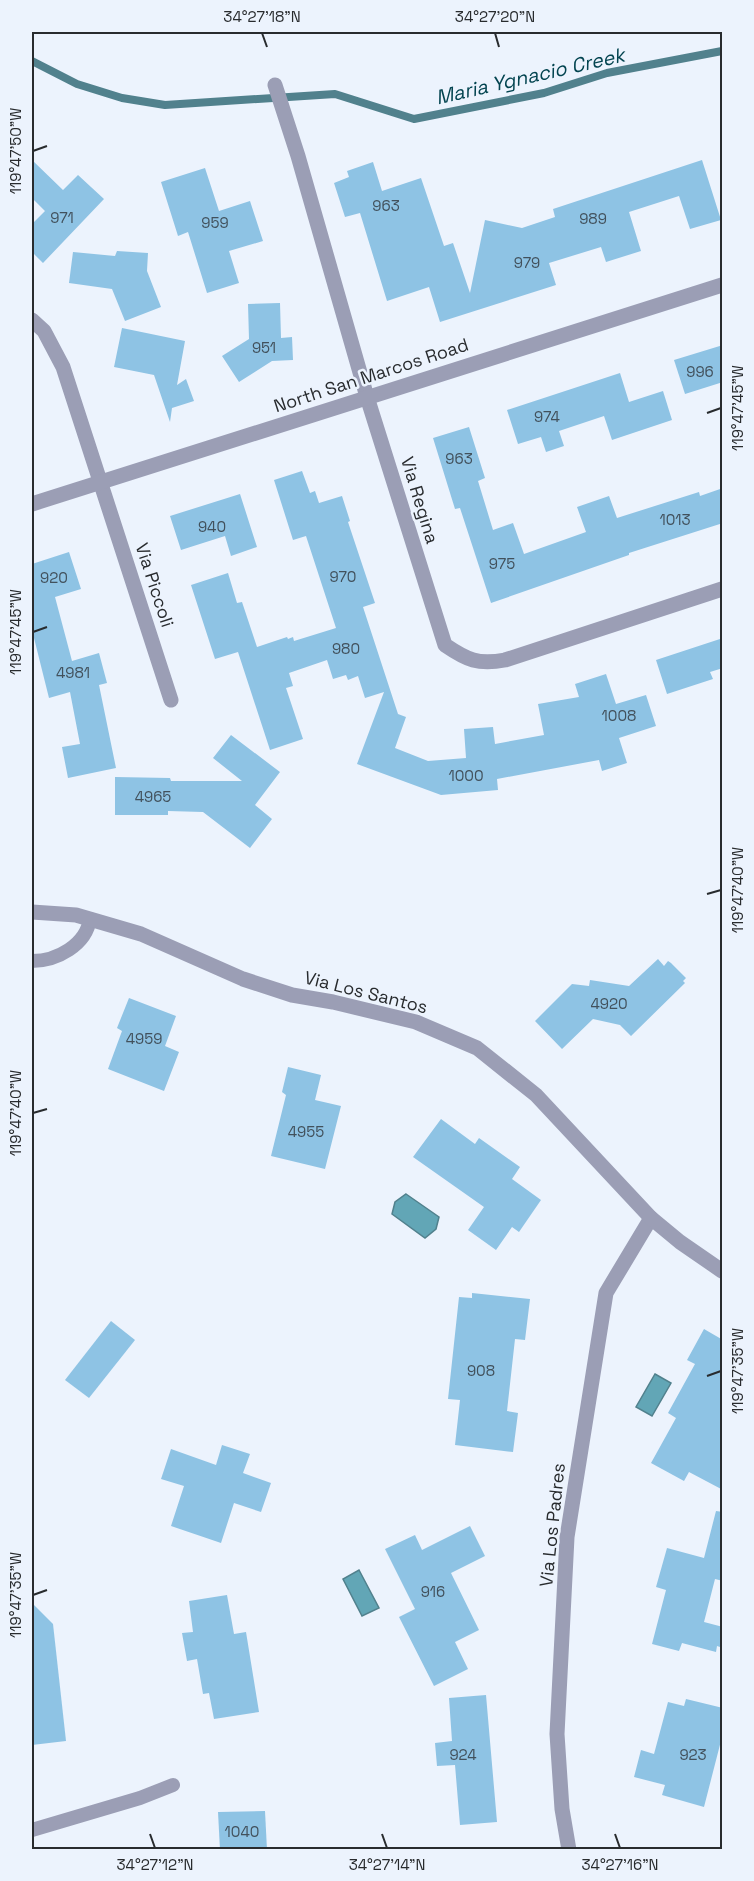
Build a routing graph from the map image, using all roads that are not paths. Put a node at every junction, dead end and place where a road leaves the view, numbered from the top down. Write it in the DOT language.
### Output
graph roads {
  1 [pos="275,86"];
  2 [pos="723,285"];
  3 [pos="32,320"];
  4 [pos="367,397"];
  5 [pos="101,481"];
  6 [pos="32,504"];
  7 [pos="723,589"];
  8 [pos="171,700"];
  9 [pos="32,912"];
  10 [pos="90,919"];
  11 [pos="32,961"];
  12 [pos="651,1218"];
  13 [pos="723,1271"];
  14 [pos="173,1785"];
  15 [pos="32,1830"];
  16 [pos="569,1850"];
  1 -- 4 [label="street, Via Regina"];
  2 -- 4 [label="street, North San Marcos Road"];
  3 -- 5 [label="street, Via Piccoli"];
  4 -- 5 [label="street, North San Marcos Road"];
  4 -- 7 [label="street, Via Regina"];
  5 -- 6 [label="street, North San Marcos Road"];
  5 -- 8 [label="street, Via Piccoli"];
  9 -- 10 [label="street, Via Los Santos"];
  10 -- 11 [label="lane"];
  10 -- 12 [label="street, Via Los Santos"];
  12 -- 13 [label="street, Via Los Santos"];
  12 -- 16 [label="street, Via Los Padres"];
  14 -- 15 [label="lane"];
}
